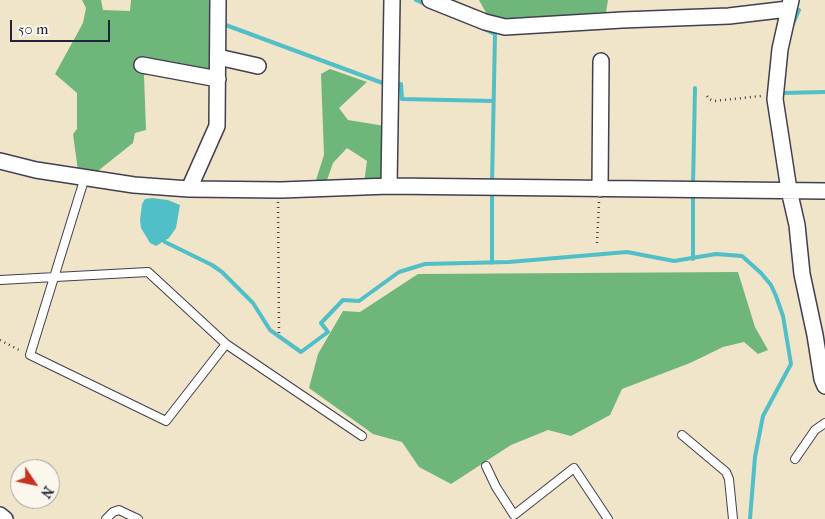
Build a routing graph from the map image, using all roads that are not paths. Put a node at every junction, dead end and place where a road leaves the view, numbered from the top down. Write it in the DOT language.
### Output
graph roads {
  1 [pos="218,0"];
  2 [pos="392,0"];
  3 [pos="430,0"];
  4 [pos="790,4"];
  5 [pos="218,57"];
  6 [pos="601,60"];
  7 [pos="142,65"];
  8 [pos="258,66"];
  9 [pos="218,79"];
  10 [pos="0,162"];
  11 [pos="85,177"];
  12 [pos="389,186"];
  13 [pos="189,189"];
  14 [pos="600,189"];
  15 [pos="790,190"];
  16 [pos="825,191"];
  17 [pos="55,276"];
  18 [pos="0,280"];
  19 [pos="819,322"];
  20 [pos="226,344"];
  21 [pos="825,386"];
  22 [pos="825,423"];
  23 [pos="682,435"];
  24 [pos="362,436"];
  25 [pos="796,458"];
  26 [pos="486,466"];
  27 [pos="0,515"];
  28 [pos="513,518"];
  29 [pos="5,519"];
  30 [pos="106,519"];
  31 [pos="138,519"];
  32 [pos="608,519"];
  33 [pos="733,519"];
  1 -- 5 [label="street"];
  2 -- 12 [label="street"];
  3 -- 4 [label="street"];
  4 -- 15 [label="street"];
  5 -- 8 [label="street"];
  5 -- 9 [label="street"];
  6 -- 14 [label="street"];
  7 -- 9 [label="street"];
  9 -- 13 [label="street"];
  10 -- 11 [label="street"];
  11 -- 13 [label="street"];
  11 -- 17 [label="lane"];
  12 -- 13 [label="street"];
  12 -- 14 [label="street"];
  14 -- 15 [label="street"];
  15 -- 16 [label="street"];
  15 -- 19 [label="street"];
  17 -- 18 [label="lane"];
  17 -- 20 [label="lane"];
  17 -- 20 [label="lane"];
  19 -- 21 [label="street"];
  20 -- 24 [label="lane"];
  22 -- 25 [label="lane"];
  23 -- 33 [label="lane"];
  26 -- 28 [label="lane"];
  27 -- 29 [label="street"];
  28 -- 32 [label="lane"];
  30 -- 31 [label="lane"];
}
